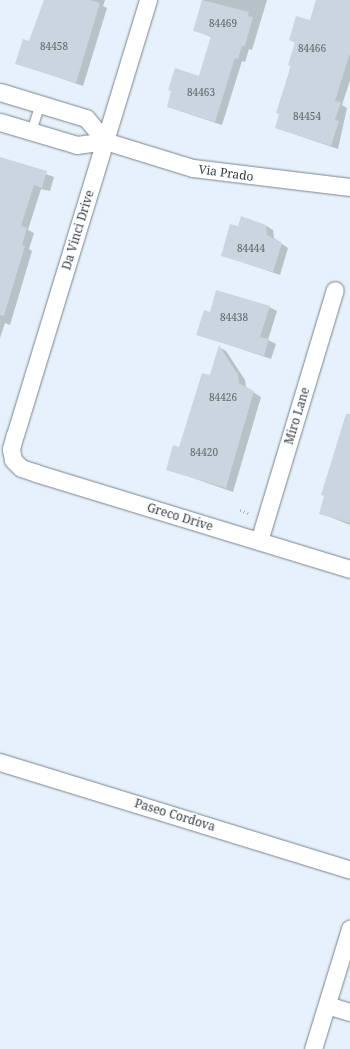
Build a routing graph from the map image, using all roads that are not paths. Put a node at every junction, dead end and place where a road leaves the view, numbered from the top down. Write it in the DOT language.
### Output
graph roads {
  1 [pos="148,0"];
  2 [pos="0,92"];
  3 [pos="40,104"];
  4 [pos="0,122"];
  5 [pos="31,131"];
  6 [pos="105,141"];
  7 [pos="350,187"];
  8 [pos="336,290"];
  9 [pos="13,460"];
  10 [pos="259,541"];
  11 [pos="350,569"];
  12 [pos="0,762"];
  13 [pos="350,870"];
  14 [pos="350,929"];
  15 [pos="327,1005"];
  16 [pos="350,1012"];
  17 [pos="313,1049"];
  1 -- 6 [label="street, Da Vinci Drive"];
  2 -- 3 [label="street"];
  3 -- 5 [label="lane"];
  3 -- 6 [label="street"];
  4 -- 5 [label="street, Via Prado"];
  5 -- 6 [label="street, Via Prado"];
  6 -- 7 [label="street, Via Prado"];
  6 -- 9 [label="street, Da Vinci Drive"];
  8 -- 10 [label="street, Miro Lane"];
  9 -- 10 [label="street, Greco Drive"];
  10 -- 11 [label="street, Greco Drive"];
  12 -- 13 [label="street, Paseo Cordova"];
  14 -- 15 [label="street"];
  15 -- 16 [label="street"];
  15 -- 17 [label="street"];
}
